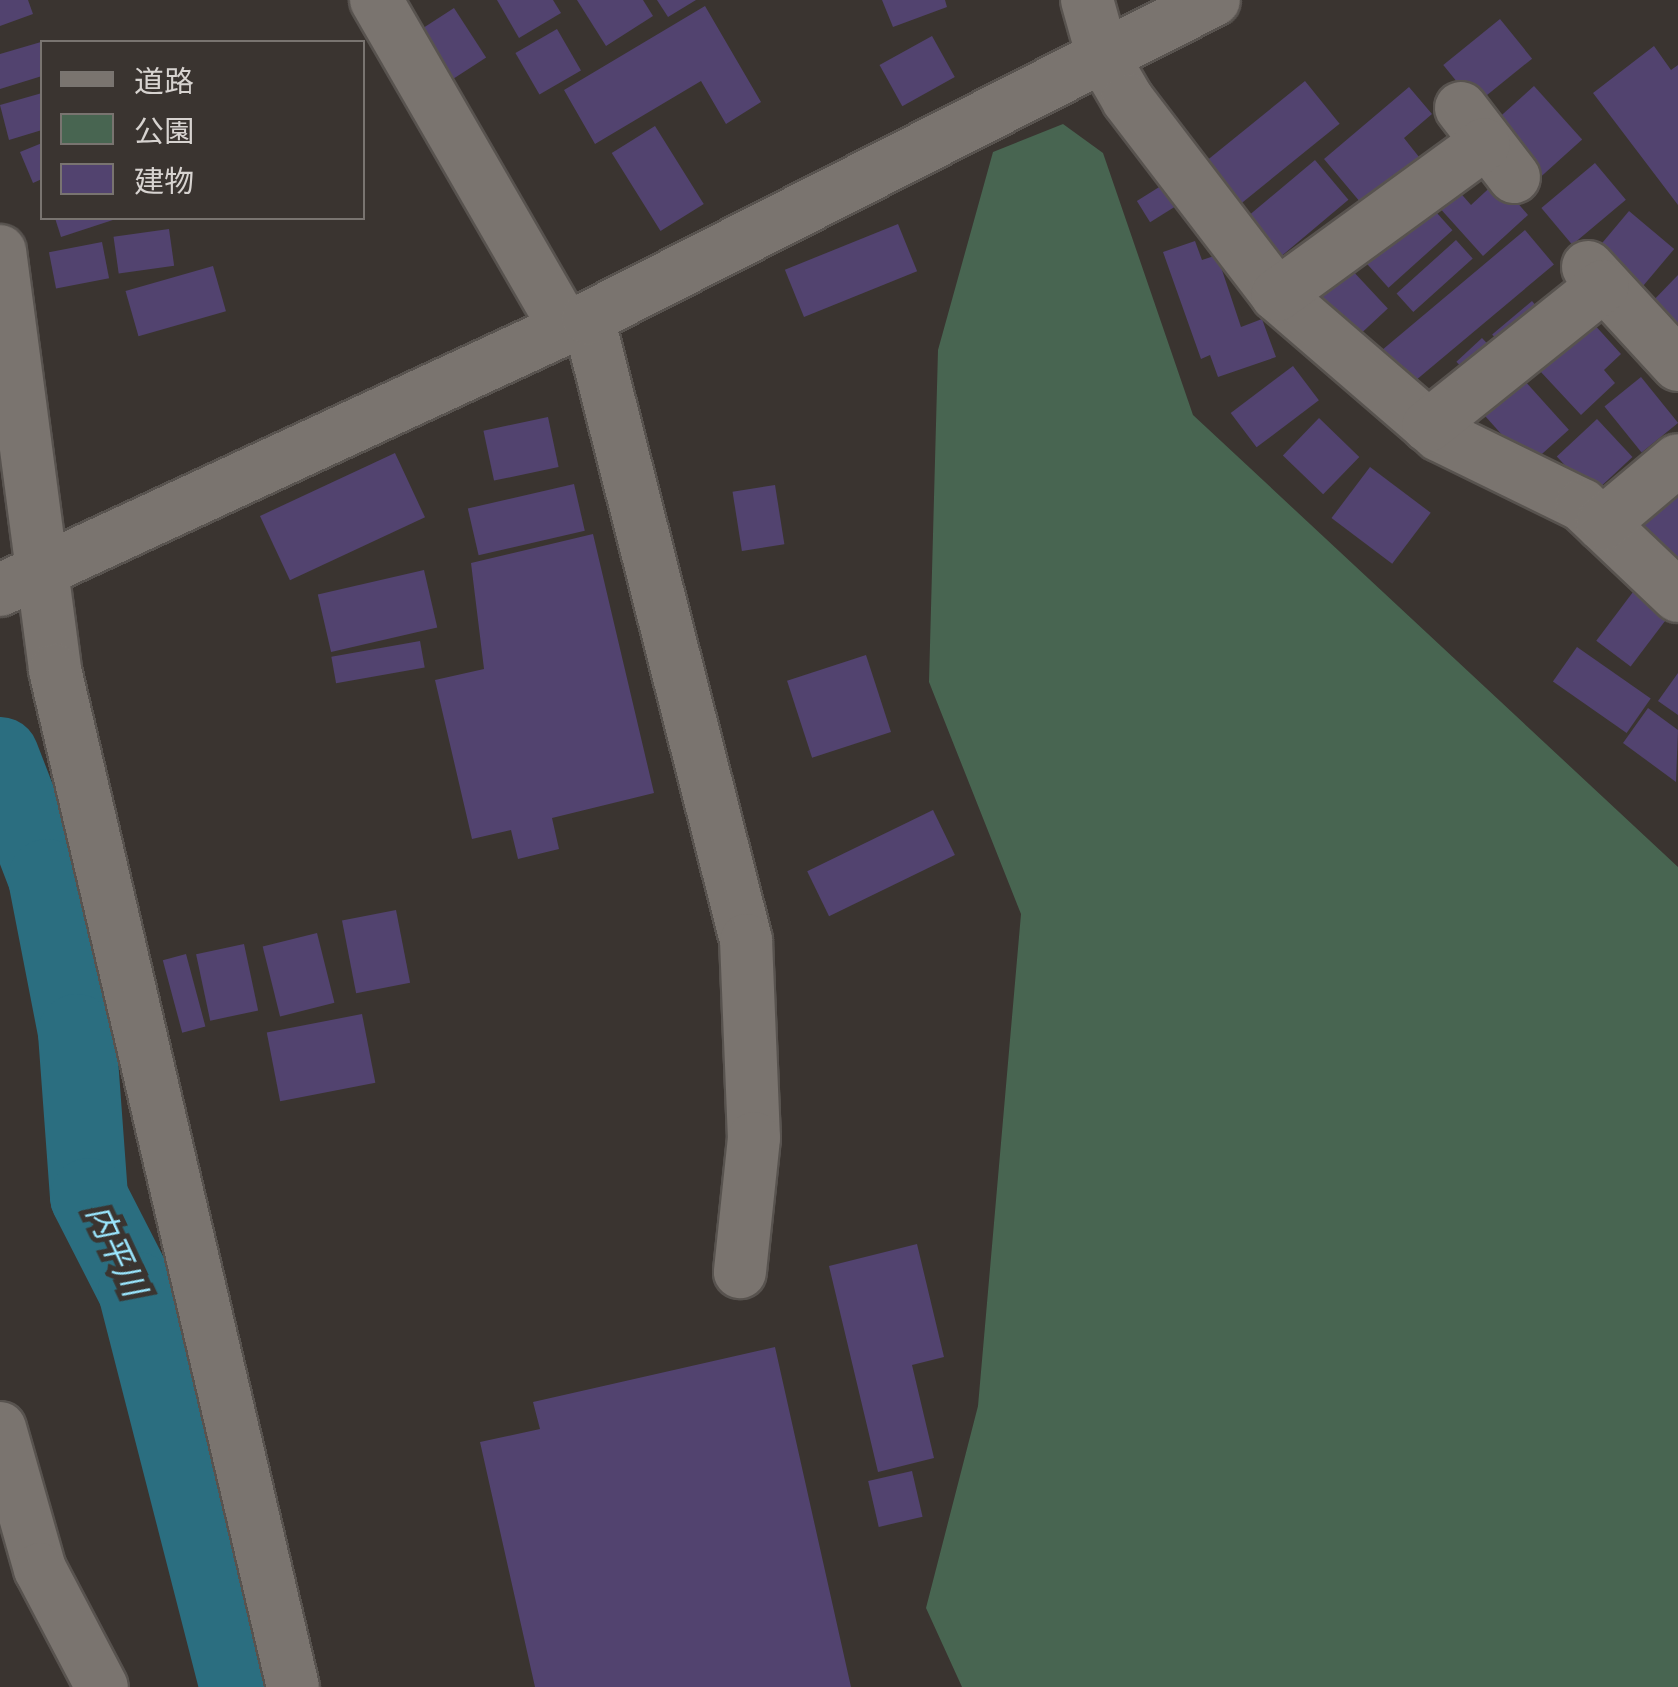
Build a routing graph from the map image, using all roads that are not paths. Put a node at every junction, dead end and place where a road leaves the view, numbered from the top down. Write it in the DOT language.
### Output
graph roads {
  1 [pos="1087,0"];
  2 [pos="1214,0"];
  3 [pos="393,5"];
  4 [pos="1103,57"];
  5 [pos="1486,143"];
  6 [pos="0,251"];
  7 [pos="1278,295"];
  8 [pos="577,323"];
  9 [pos="1678,365"];
  10 [pos="1428,426"];
  11 [pos="1678,460"];
  12 [pos="1602,524"];
  13 [pos="13,584"];
  14 [pos="1678,596"];
  15 [pos="740,1272"];
  16 [pos="0,1428"];
  17 [pos="102,1687"];
  18 [pos="293,1687"];
  1 -- 4 [label="street"];
  2 -- 4 [label="street"];
  3 -- 8 [label="street"];
  4 -- 7 [label="street"];
  4 -- 8 [label="street"];
  5 -- 7 [label="street"];
  6 -- 13 [label="street"];
  7 -- 10 [label="street"];
  8 -- 13 [label="street"];
  8 -- 15 [label="street"];
  9 -- 10 [label="street"];
  10 -- 12 [label="street"];
  11 -- 12 [label="street"];
  12 -- 14 [label="street"];
  13 -- 18 [label="street"];
  16 -- 17 [label="street"];
}
